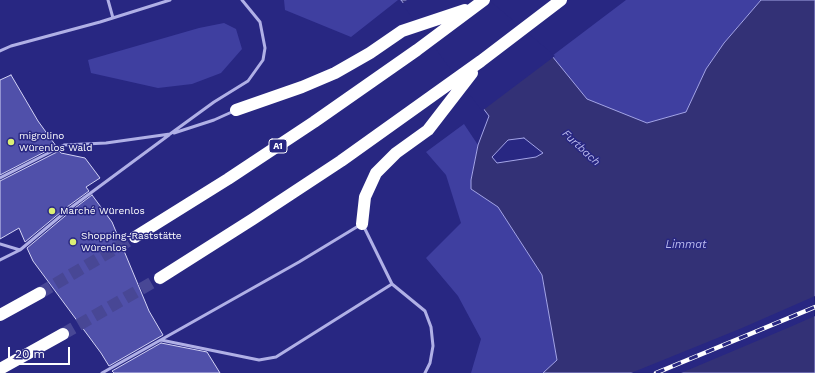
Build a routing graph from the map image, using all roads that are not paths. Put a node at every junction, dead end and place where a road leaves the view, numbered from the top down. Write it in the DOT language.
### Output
graph roads {
  1 [pos="108,0"];
  2 [pos="170,0"];
  3 [pos="242,0"];
  4 [pos="562,0"];
  5 [pos="480,3"];
  6 [pos="112,18"];
  7 [pos="0,52"];
  8 [pos="482,61"];
  9 [pos="236,110"];
  10 [pos="170,134"];
  11 [pos="0,178"];
  12 [pos="362,224"];
  13 [pos="135,237"];
  14 [pos="0,244"];
  15 [pos="20,250"];
  16 [pos="0,260"];
  17 [pos="160,278"];
  18 [pos="392,284"];
  19 [pos="40,293"];
  20 [pos="0,315"];
  21 [pos="63,334"];
  22 [pos="161,340"];
  23 [pos="0,369"];
  24 [pos="102,373"];
  25 [pos="425,373"];
  1 -- 6 [label="lane"];
  2 -- 6 [label="lane"];
  3 -- 10 [label="lane"];
  4 -- 8 [label="highway"];
  5 -- 9 [label="highway"];
  5 -- 13 [label="highway, A1"];
  6 -- 7 [label="lane"];
  8 -- 12 [label="highway"];
  8 -- 17 [label="highway"];
  9 -- 10 [label="lane"];
  10 -- 11 [label="lane"];
  10 -- 15 [label="lane"];
  12 -- 18 [label="lane"];
  12 -- 22 [label="lane"];
  14 -- 15 [label="lane"];
  15 -- 16 [label="lane"];
  18 -- 22 [label="lane"];
  18 -- 25 [label="lane"];
  19 -- 20 [label="highway"];
  21 -- 23 [label="highway"];
  22 -- 24 [label="lane"];
}
